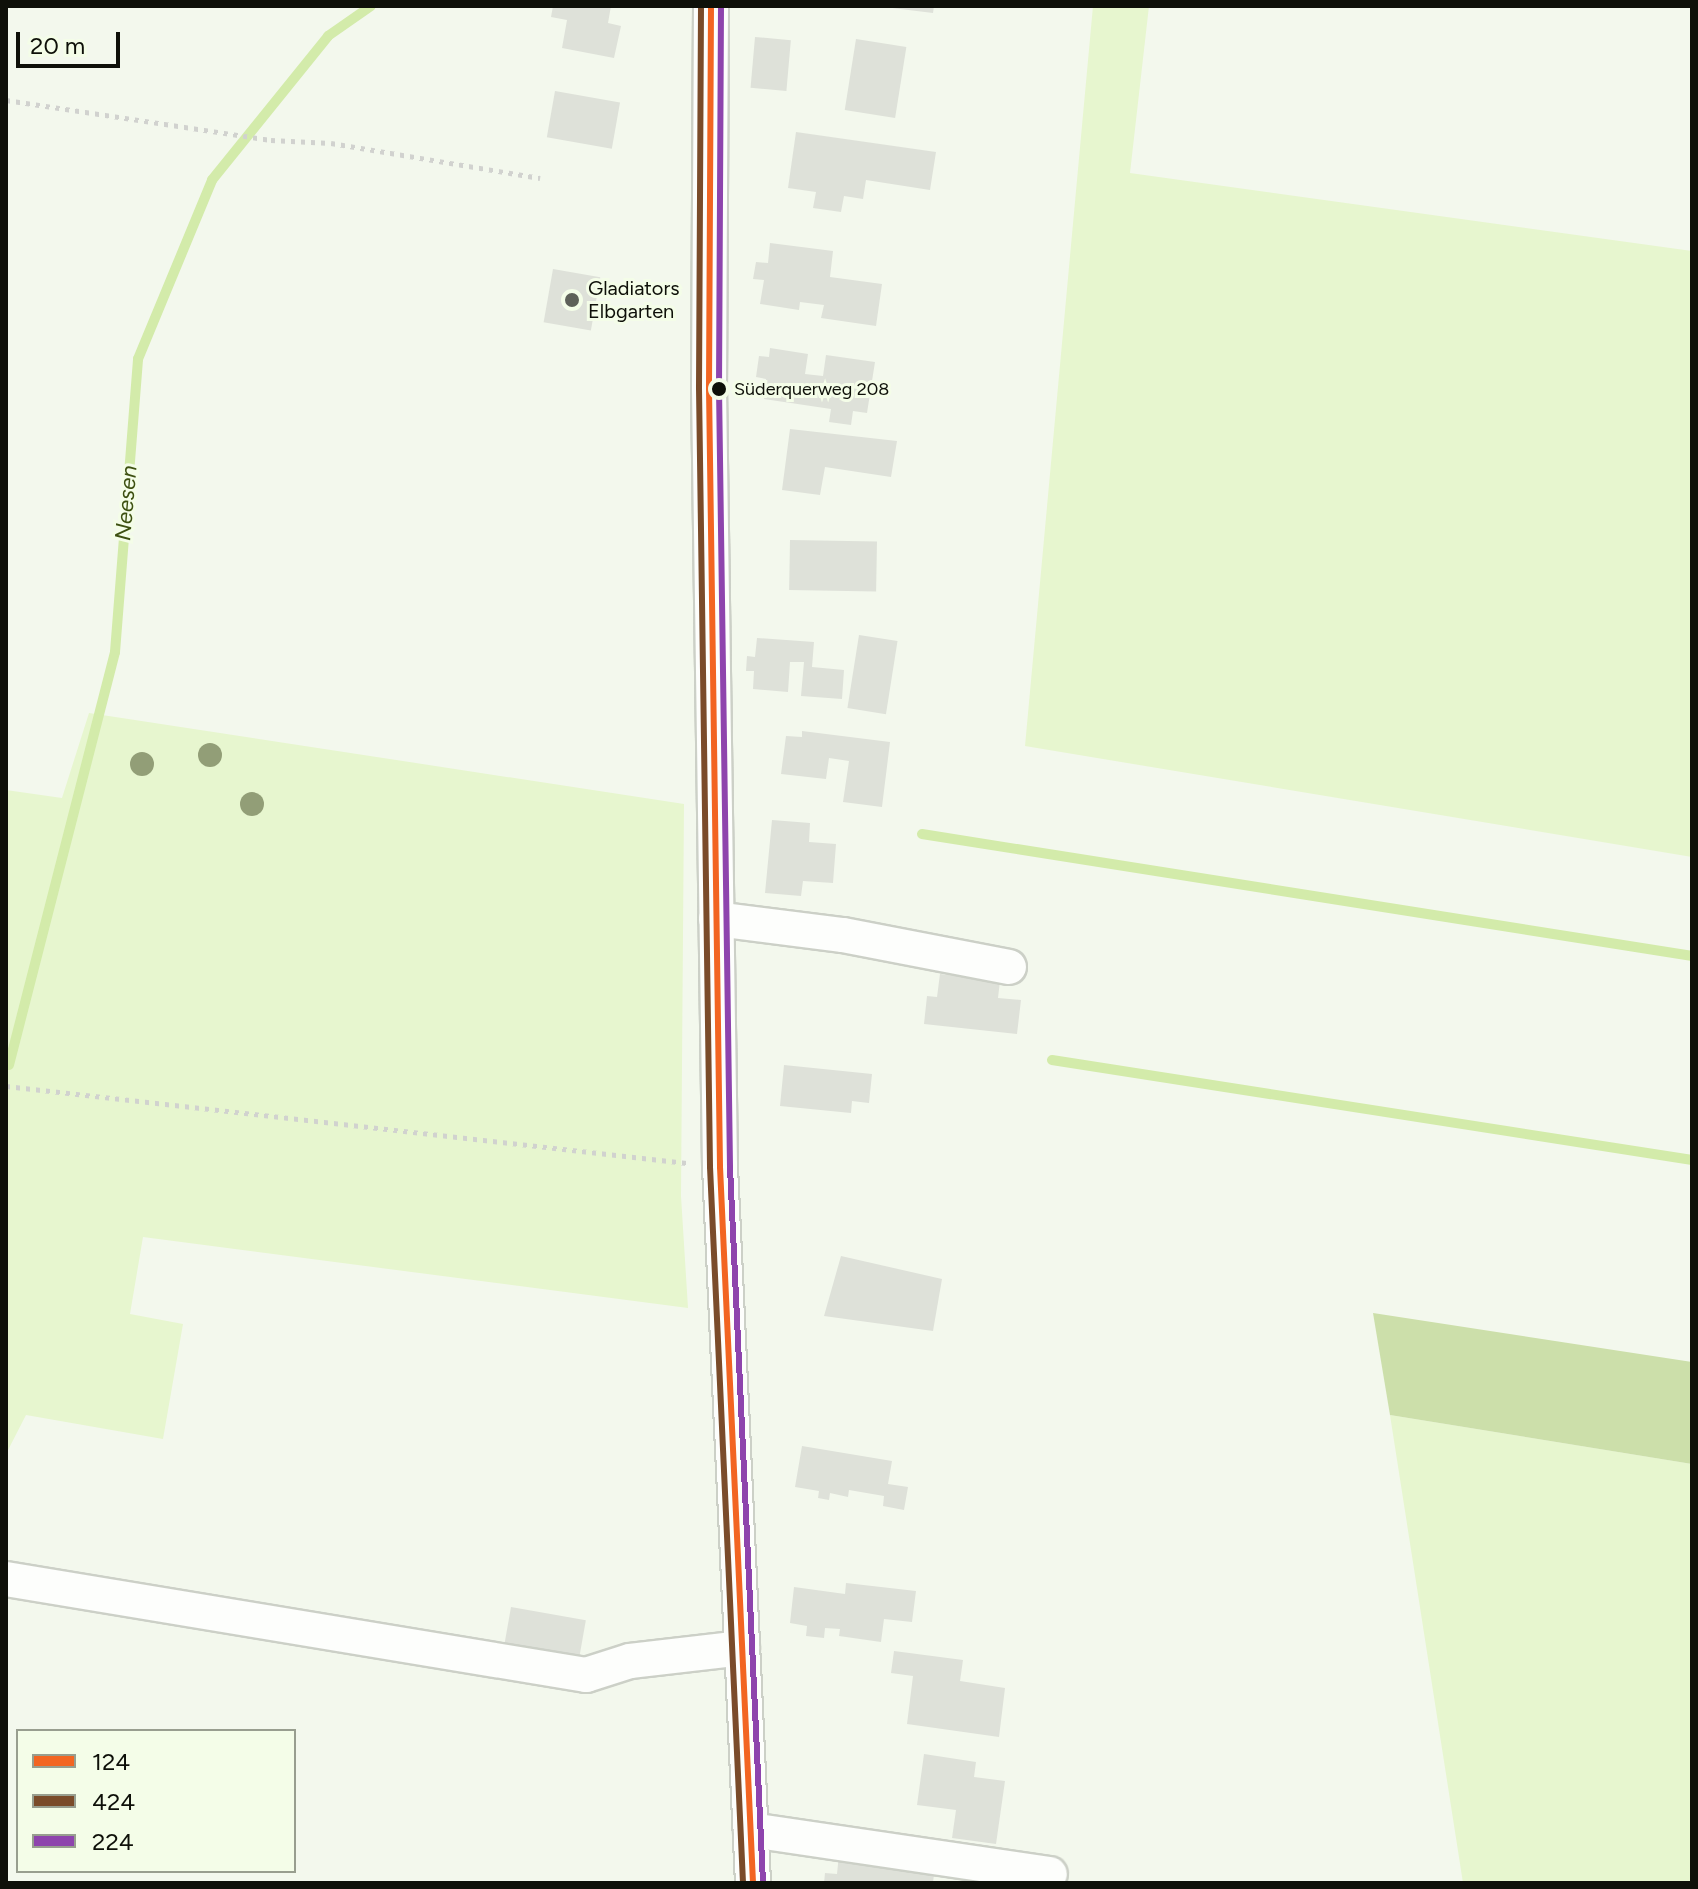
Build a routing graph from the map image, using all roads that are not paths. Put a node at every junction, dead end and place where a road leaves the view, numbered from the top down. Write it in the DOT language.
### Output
graph roads {
  1 [pos="711,6"];
  2 [pos="716,919"];
  3 [pos="1009,967"];
  4 [pos="6,1579"];
  5 [pos="742,1648"];
  6 [pos="751,1830"];
  7 [pos="1050,1874"];
  8 [pos="753,1883"];
  1 -- 2 [label="street"];
  2 -- 3 [label="street"];
  2 -- 5 [label="street"];
  4 -- 5 [label="street"];
  5 -- 6 [label="street"];
  6 -- 7 [label="street"];
  6 -- 8 [label="street"];
}
